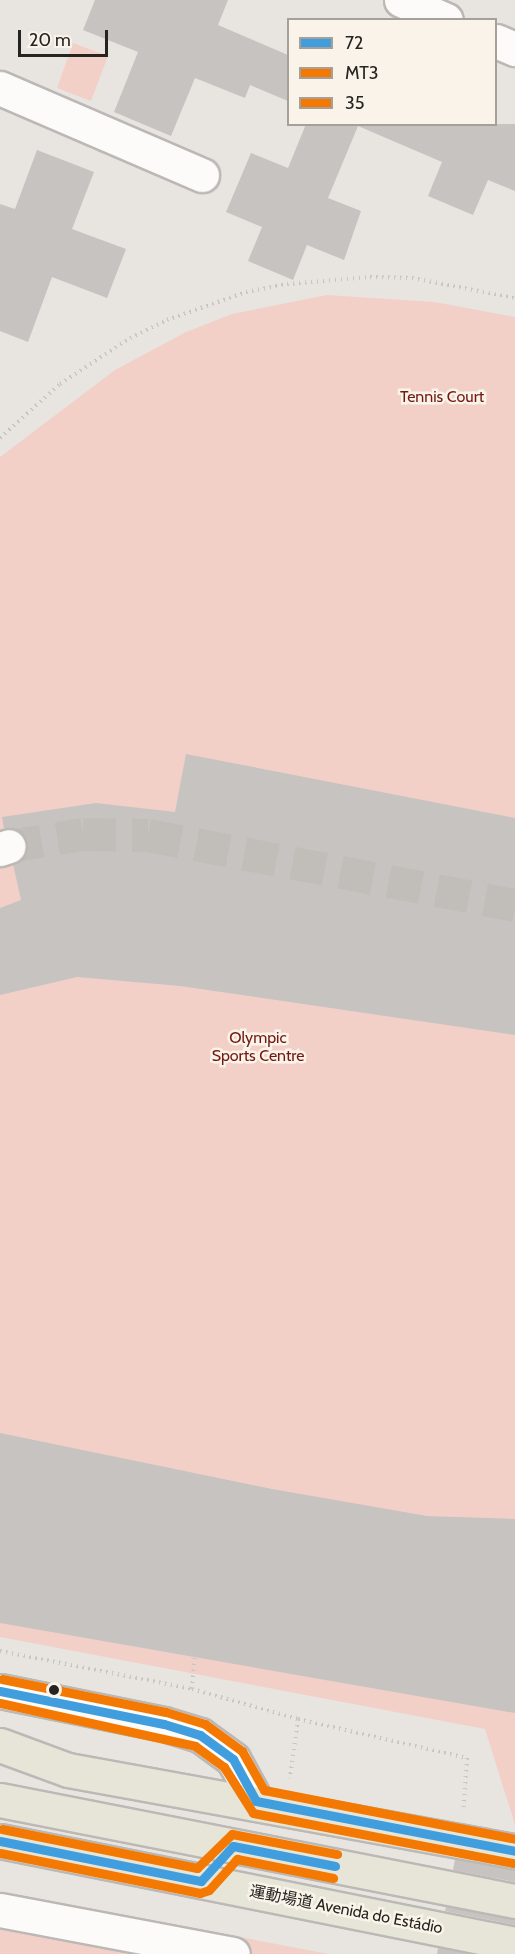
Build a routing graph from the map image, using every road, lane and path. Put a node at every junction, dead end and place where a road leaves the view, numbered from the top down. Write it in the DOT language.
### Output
graph roads {
  1 [pos="401,0"];
  2 [pos="440,11"];
  3 [pos="497,42"];
  4 [pos="515,50"];
  5 [pos="0,88"];
  6 [pos="202,175"];
  7 [pos="515,298"];
  8 [pos="0,438"];
  9 [pos="195,1657"];
  10 [pos="192,1689"];
  11 [pos="0,1691"];
  12 [pos="298,1719"];
  13 [pos="0,1745"];
  14 [pos="0,1800"];
  15 [pos="256,1801"];
  16 [pos="473,1819"];
  17 [pos="0,1841"];
  18 [pos="233,1846"];
  19 [pos="515,1851"];
  20 [pos="201,1881"];
  21 [pos="515,1902"];
  22 [pos="0,1910"];
  23 [pos="515,1944"];
  24 [pos="233,1954"];
  1 -- 2 [label="street"];
  3 -- 4 [label="street"];
  5 -- 6 [label="street"];
  7 -- 8 [label="path"];
  9 -- 10 [label="path"];
  11 -- 15 [label="street"];
  12 -- 16 [label="path"];
  13 -- 15 [label="main road"];
  14 -- 18 [label="main road"];
  15 -- 19 [label="main road"];
  17 -- 20 [label="main road, 運動場道 Avenida do Estádio"];
  18 -- 20 [label="main road"];
  18 -- 21 [label="main road"];
  20 -- 23 [label="main road, 運動場道 Avenida do Estádio"];
  22 -- 24 [label="street"];
}
